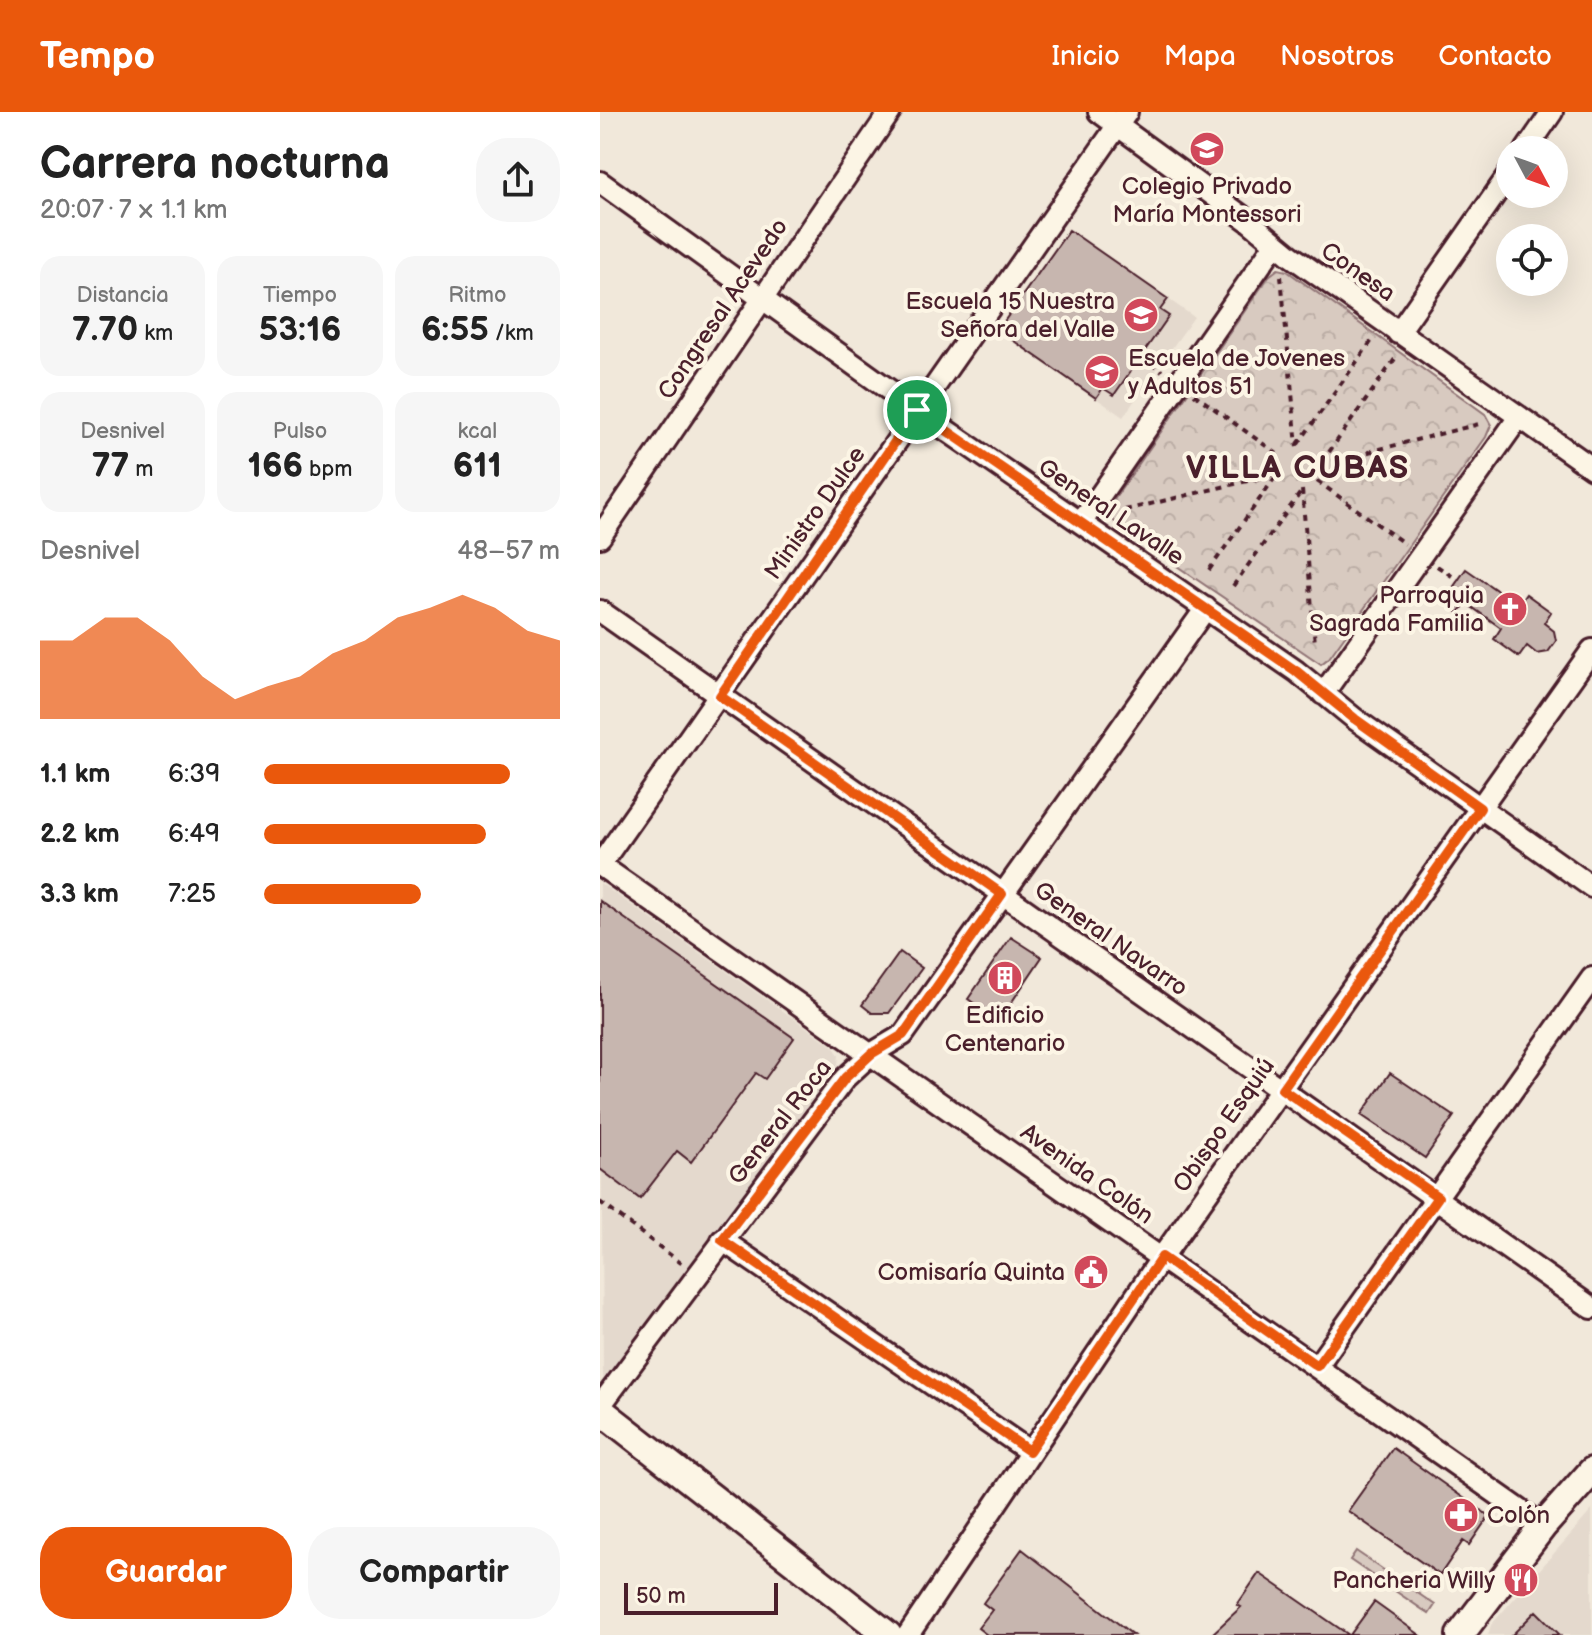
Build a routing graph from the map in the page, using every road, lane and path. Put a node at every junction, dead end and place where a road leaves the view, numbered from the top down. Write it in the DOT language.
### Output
graph roads {
  1 [pos="890,112"];
  2 [pos="1099,112"];
  3 [pos="1552,112"];
  4 [pos="1123,119"];
  5 [pos="1536,136"];
  6 [pos="600,182"];
  7 [pos="1496,193"];
  8 [pos="1275,244"];
  9 [pos="1281,276"];
  10 [pos="762,297"];
  11 [pos="1398,333"];
  12 [pos="1373,339"];
  13 [pos="1141,356"];
  14 [pos="1397,356"];
  15 [pos="1162,371"];
  16 [pos="1192,393"];
  17 [pos="917,410"];
  18 [pos="1519,417"];
  19 [pos="1483,423"];
  20 [pos="1280,456"];
  21 [pos="1592,468"];
  22 [pos="1317,481"];
  23 [pos="1125,510"];
  24 [pos="1081,523"];
  25 [pos="600,537"];
  26 [pos="1405,544"];
  27 [pos="1434,565"];
  28 [pos="1209,570"];
  29 [pos="1458,580"];
  30 [pos="1233,586"];
  31 [pos="1206,608"];
  32 [pos="600,611"];
  33 [pos="1315,644"];
  34 [pos="1592,650"];
  35 [pos="1323,694"];
  36 [pos="720,696"];
  37 [pos="1480,808"];
  38 [pos="600,865"];
  39 [pos="1592,887"];
  40 [pos="1002,894"];
  41 [pos="1592,978"];
  42 [pos="871,1054"];
  43 [pos="1282,1089"];
  44 [pos="1438,1197"];
  45 [pos="600,1202"];
  46 [pos="722,1240"];
  47 [pos="1162,1257"];
  48 [pos="681,1263"];
  49 [pos="1592,1308"];
  50 [pos="1317,1366"];
  51 [pos="600,1408"];
  52 [pos="1029,1451"];
  53 [pos="1592,1471"];
  54 [pos="1543,1526"];
  55 [pos="888,1635"];
  56 [pos="908,1635"];
  57 [pos="1460,1635"];
  1 -- 10 [label="street, Congresal Acevedo"];
  2 -- 4 [label="street, Conesa"];
  3 -- 5 [label="street"];
  4 -- 8 [label="street, Conesa"];
  4 -- 17 [label="street, Ministro Dulce"];
  6 -- 10 [label="street, General Lavalle"];
  7 -- 11 [label="street"];
  8 -- 11 [label="street, Conesa"];
  8 -- 24 [label="street"];
  9 -- 12 [label="path"];
  10 -- 17 [label="street, General Lavalle"];
  10 -- 25 [label="street, Congresal Acevedo"];
  11 -- 18 [label="street, Conesa"];
  13 -- 15 [label="path"];
  14 -- 19 [label="path"];
  16 -- 20 [label="path"];
  17 -- 24 [label="street, General Lavalle"];
  17 -- 36 [label="street, Ministro Dulce"];
  18 -- 21 [label="street, Conesa"];
  18 -- 35 [label="street"];
  22 -- 26 [label="path"];
  23 -- 28 [label="path"];
  24 -- 31 [label="street, General Lavalle"];
  27 -- 29 [label="path"];
  30 -- 33 [label="path"];
  31 -- 35 [label="street, General Lavalle"];
  31 -- 40 [label="street, General Roca"];
  32 -- 36 [label="street, General Navarro"];
  34 -- 37 [label="street, Obispo Esquiú"];
  35 -- 37 [label="street, General Lavalle"];
  36 -- 38 [label="street, Ministro Dulce"];
  36 -- 40 [label="street, General Navarro"];
  37 -- 39 [label="street, General Lavalle"];
  37 -- 43 [label="street, Obispo Esquiú"];
  38 -- 42 [label="street, Avenida Colón"];
  40 -- 42 [label="street, General Roca"];
  40 -- 43 [label="street, General Navarro"];
  41 -- 44 [label="street"];
  42 -- 46 [label="street, General Roca"];
  42 -- 47 [label="street, Avenida Colón"];
  43 -- 44 [label="street, General Navarro"];
  43 -- 47 [label="street, Obispo Esquiú"];
  44 -- 49 [label="street, General Navarro"];
  44 -- 50 [label="street"];
  45 -- 48 [label="path"];
  46 -- 51 [label="street, General Roca"];
  46 -- 52 [label="street"];
  47 -- 50 [label="street, Avenida Colón"];
  47 -- 52 [label="street, Obispo Esquiú"];
  50 -- 54 [label="street, Avenida Colón"];
  51 -- 55 [label="main road"];
  52 -- 56 [label="street, Obispo Esquiú"];
  53 -- 54 [label="main road"];
  54 -- 57 [label="main road"];
}
